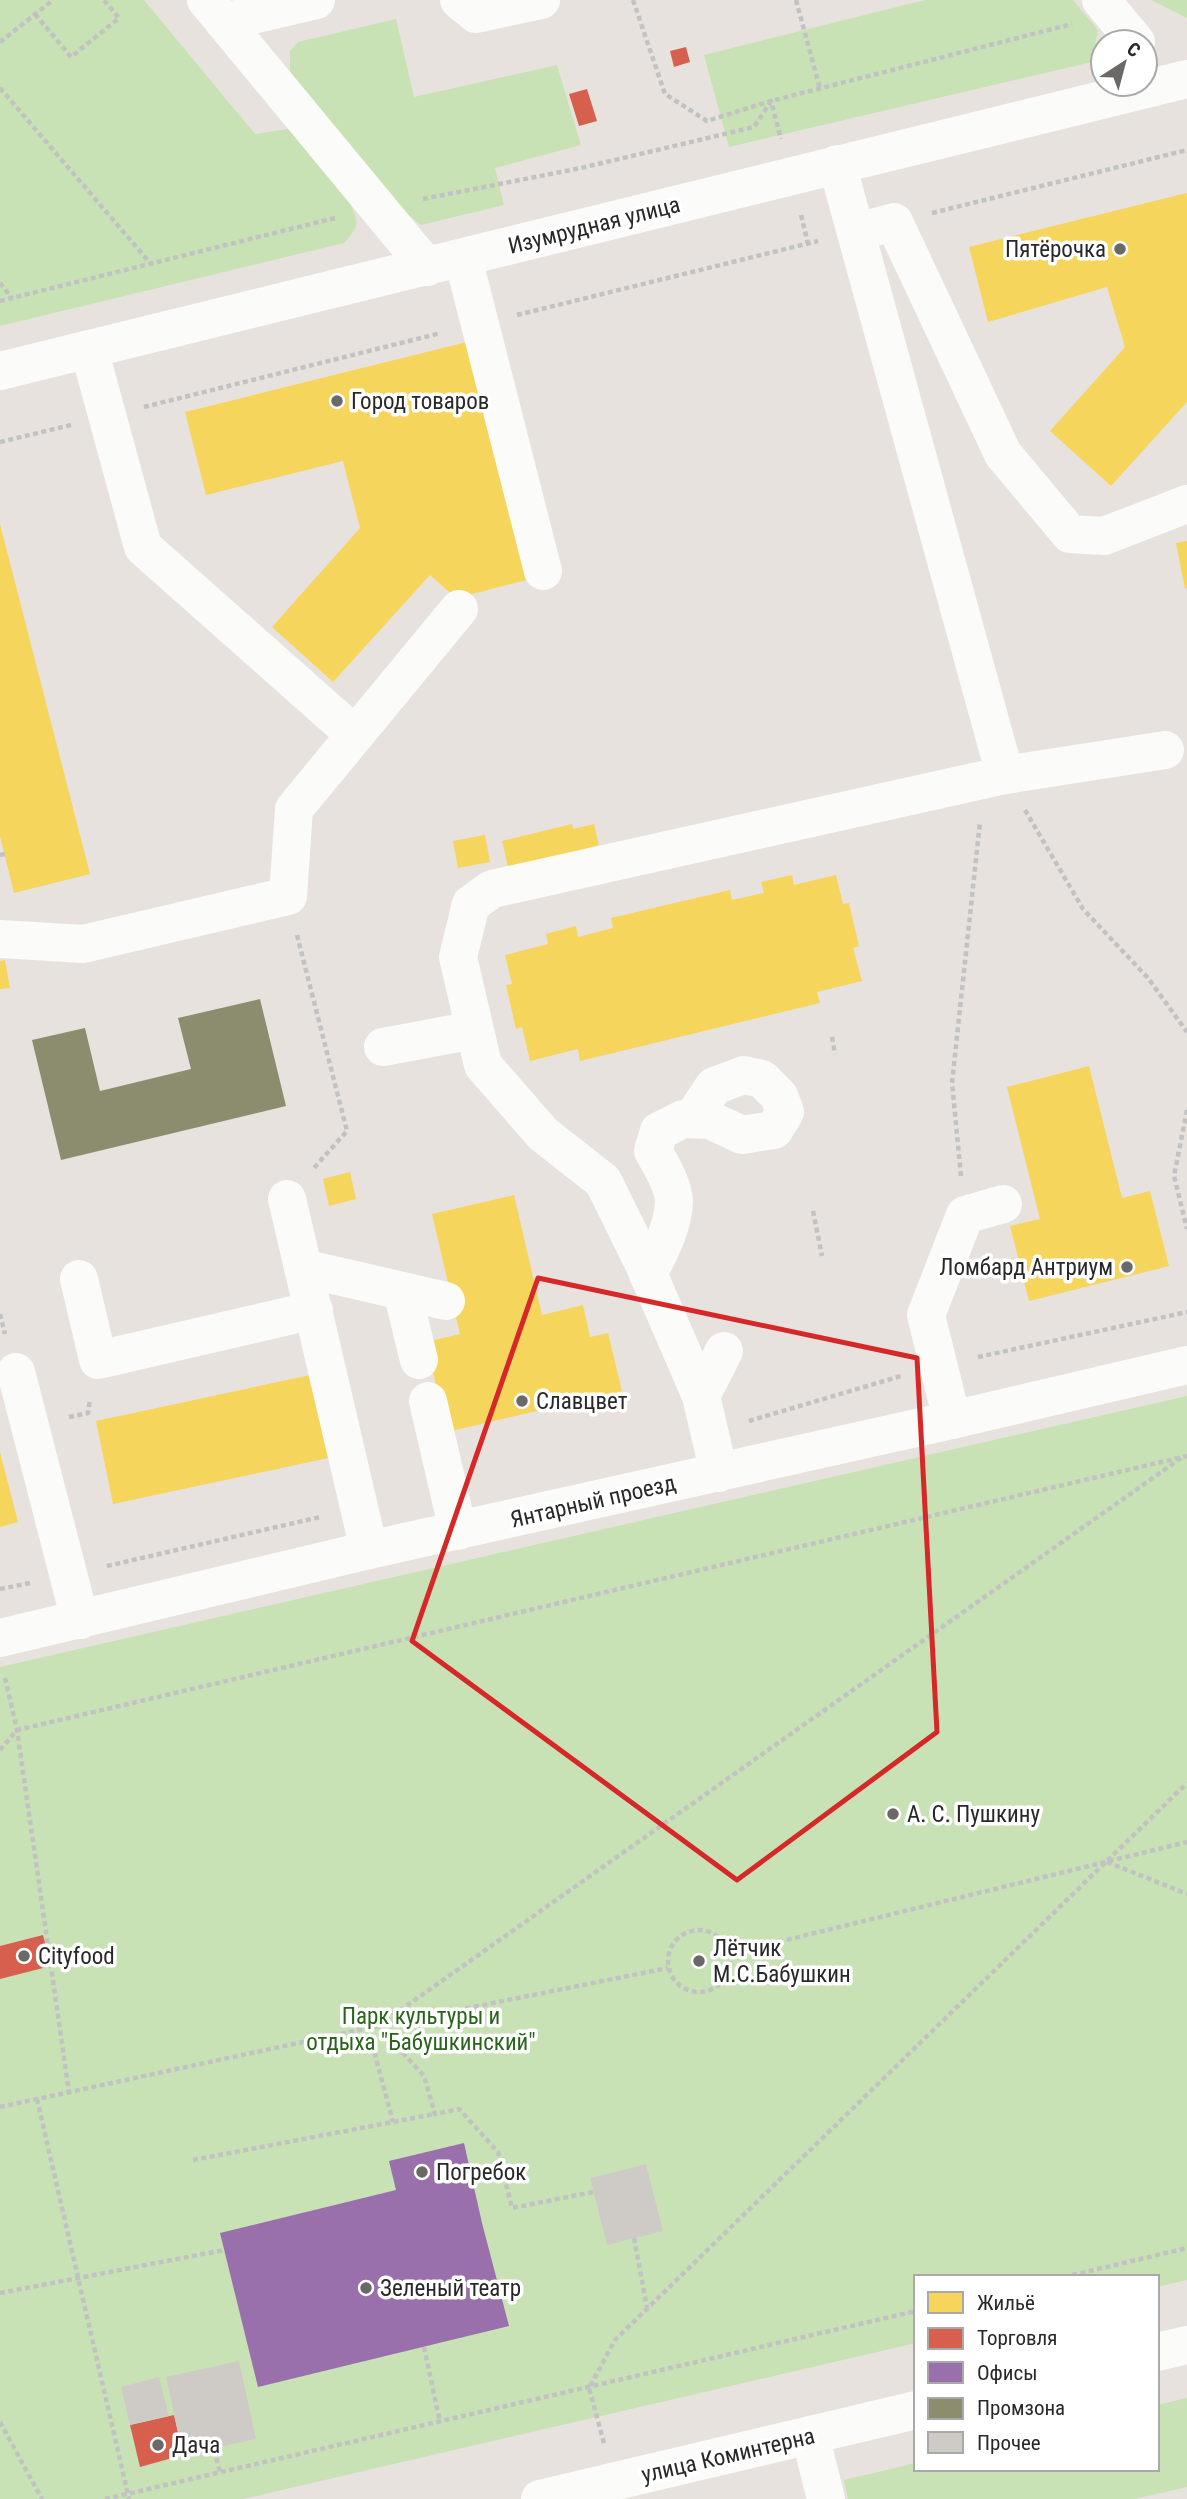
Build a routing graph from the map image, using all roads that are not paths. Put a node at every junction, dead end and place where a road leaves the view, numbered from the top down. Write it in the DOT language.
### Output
graph roads {
  1 [pos="316,0"];
  2 [pos="458,0"];
  3 [pos="541,0"];
  4 [pos="215,11"];
  5 [pos="1159,65"];
  6 [pos="1178,81"];
  7 [pos="838,164"];
  8 [pos="856,232"];
  9 [pos="445,263"];
  10 [pos="89,349"];
  11 [pos="0,371"];
  12 [pos="1187,504"];
  13 [pos="543,570"];
  14 [pos="459,610"];
  15 [pos="354,734"];
  16 [pos="1165,751"];
  17 [pos="995,777"];
  18 [pos="0,939"];
  19 [pos="474,1030"];
  20 [pos="383,1047"];
  21 [pos="692,1119"];
  22 [pos="287,1199"];
  23 [pos="1003,1203"];
  24 [pos="303,1268"];
  25 [pos="648,1275"];
  26 [pos="79,1279"];
  27 [pos="402,1291"];
  28 [pos="446,1301"];
  29 [pos="314,1310"];
  30 [pos="724,1351"];
  31 [pos="419,1360"];
  32 [pos="1187,1365"];
  33 [pos="16,1372"];
  34 [pos="428,1401"];
  35 [pos="706,1414"];
  36 [pos="952,1420"];
  37 [pos="719,1473"];
  38 [pos="458,1531"];
  39 [pos="369,1550"];
  40 [pos="80,1620"];
  41 [pos="1,1653"];
  42 [pos="1187,2345"];
  43 [pos="1159,2352"];
  44 [pos="914,2410"];
  45 [pos="810,2435"];
  46 [pos="540,2499"];
  47 [pos="826,2499"];
  1 -- 4 [label="street"];
  2 -- 3 [label="street"];
  4 -- 9 [label="street"];
  5 -- 6 [label="street"];
  6 -- 7 [label="street, Изумрудная улица"];
  7 -- 8 [label="street"];
  7 -- 9 [label="street, Изумрудная улица"];
  8 -- 12 [label="street"];
  8 -- 17 [label="street"];
  9 -- 10 [label="street, Изумрудная улица"];
  9 -- 13 [label="street"];
  10 -- 11 [label="street, Изумрудная улица"];
  10 -- 15 [label="street"];
  14 -- 15 [label="street"];
  15 -- 18 [label="street"];
  16 -- 17 [label="street"];
  17 -- 19 [label="street"];
  19 -- 20 [label="street"];
  19 -- 25 [label="street"];
  21 -- 25 [label="street"];
  22 -- 24 [label="street"];
  23 -- 36 [label="street"];
  24 -- 27 [label="street"];
  24 -- 29 [label="street"];
  25 -- 35 [label="street"];
  26 -- 29 [label="street"];
  27 -- 28 [label="street"];
  27 -- 31 [label="street"];
  29 -- 39 [label="street"];
  30 -- 35 [label="street"];
  32 -- 36 [label="street, Янтарный проезд"];
  33 -- 40 [label="street"];
  34 -- 38 [label="street"];
  35 -- 37 [label="street"];
  36 -- 37 [label="street, Янтарный проезд"];
  37 -- 38 [label="street, Янтарный проезд"];
  38 -- 39 [label="street, Янтарный проезд"];
  39 -- 40 [label="street, Янтарный проезд"];
  40 -- 41 [label="street, Янтарный проезд"];
  42 -- 43 [label="street"];
  44 -- 45 [label="street, улица Коминтерна"];
  45 -- 46 [label="street, улица Коминтерна"];
  45 -- 47 [label="street"];
}
